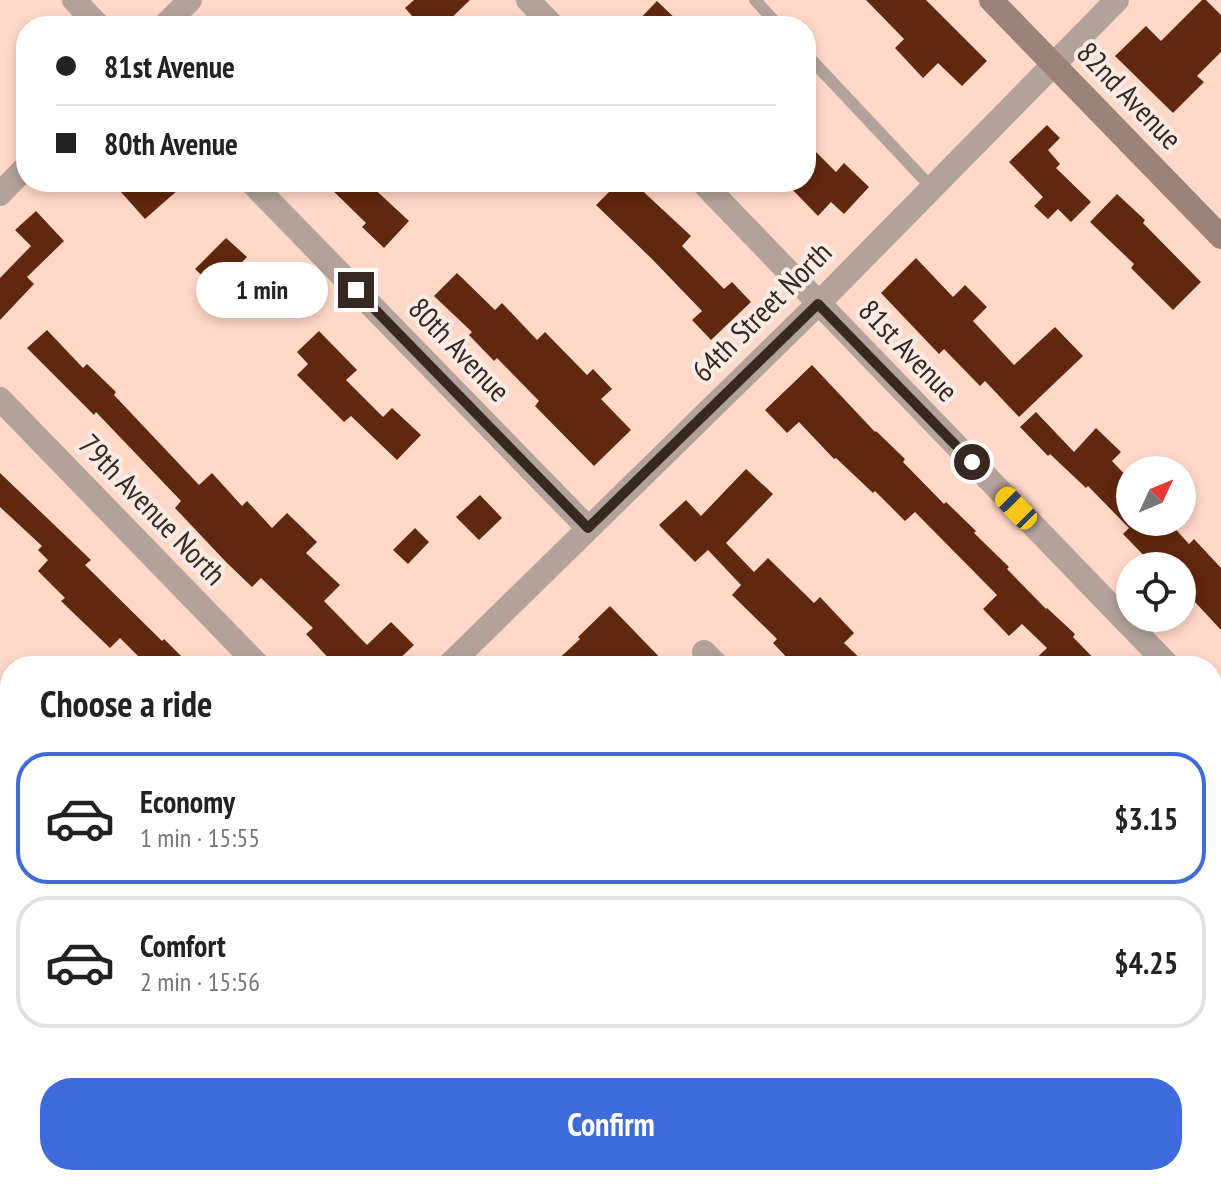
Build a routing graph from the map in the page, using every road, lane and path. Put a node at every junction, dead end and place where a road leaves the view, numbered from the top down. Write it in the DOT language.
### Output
graph roads {
  1 [pos="74,0"];
  2 [pos="190,0"];
  3 [pos="528,0"];
  4 [pos="755,0"];
  5 [pos="991,0"];
  6 [pos="1117,0"];
  7 [pos="89,16"];
  8 [pos="174,16"];
  9 [pos="543,16"];
  10 [pos="770,16"];
  11 [pos="816,65"];
  12 [pos="1055,65"];
  13 [pos="16,177"];
  14 [pos="932,188"];
  15 [pos="261,192"];
  16 [pos="712,192"];
  17 [pos="0,194"];
  18 [pos="1221,237"];
  19 [pos="818,304"];
  20 [pos="0,399"];
  21 [pos="588,528"];
  22 [pos="249,656"];
  23 [pos="458,656"];
  24 [pos="1159,656"];
  1 -- 7 [label="street"];
  2 -- 8 [label="street"];
  3 -- 9 [label="street"];
  4 -- 10 [label="lane"];
  5 -- 12 [label="street, 82nd Avenue"];
  6 -- 12 [label="street, 64th Street North"];
  11 -- 14 [label="lane"];
  12 -- 14 [label="street, 64th Street North"];
  12 -- 18 [label="street, 82nd Avenue"];
  13 -- 17 [label="street"];
  14 -- 19 [label="street, 64th Street North"];
  15 -- 21 [label="street, 80th Avenue"];
  16 -- 19 [label="street, 81st Avenue"];
  19 -- 21 [label="street, 64th Street North"];
  19 -- 24 [label="street, 81st Avenue"];
  20 -- 22 [label="street, 79th Avenue North"];
  21 -- 23 [label="street, 64th Street North"];
}
